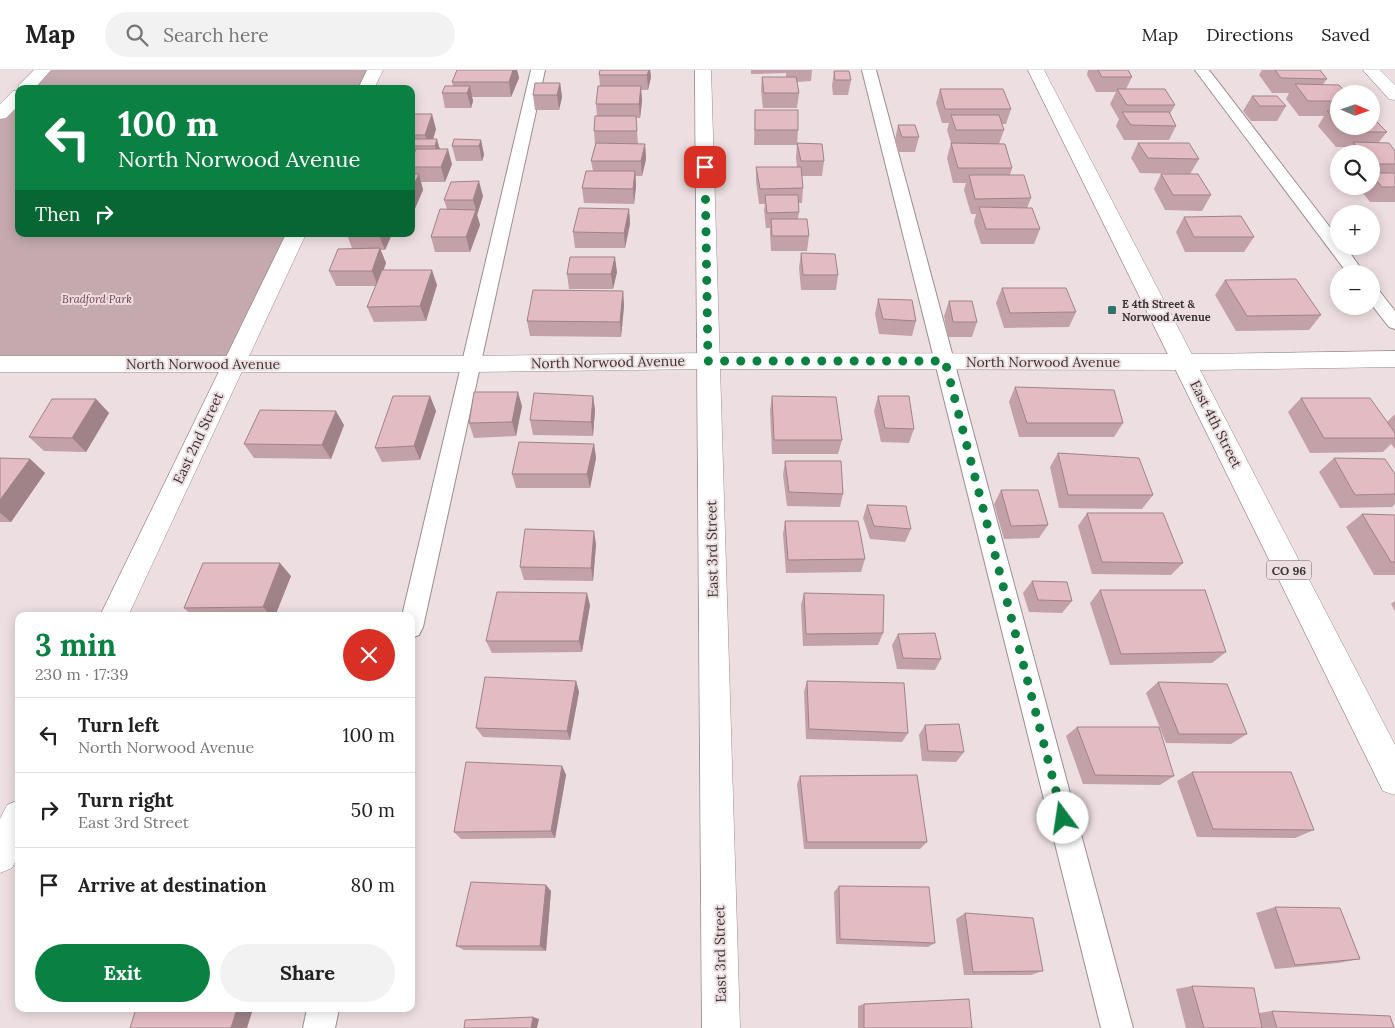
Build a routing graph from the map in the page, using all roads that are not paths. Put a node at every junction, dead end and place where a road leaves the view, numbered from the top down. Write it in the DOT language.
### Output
graph roads {
  1 [pos="43,70"];
  2 [pos="375,70"];
  3 [pos="538,70"];
  4 [pos="703,70"];
  5 [pos="869,70"];
  6 [pos="1036,70"];
  7 [pos="1202,70"];
  8 [pos="1370,70"];
  9 [pos="29,85"];
  10 [pos="368,85"];
  11 [pos="1395,95"];
  12 [pos="15,99"];
  13 [pos="0,114"];
  14 [pos="295,237"];
  15 [pos="1350,265"];
  16 [pos="1380,304"];
  17 [pos="1395,324"];
  18 [pos="1395,359"];
  19 [pos="708,361"];
  20 [pos="945,361"];
  21 [pos="1184,362"];
  22 [pos="0,364"];
  23 [pos="233,364"];
  24 [pos="472,364"];
  25 [pos="116,612"];
  26 [pos="414,612"];
  27 [pos="1395,778"];
  28 [pos="15,825"];
  29 [pos="0,856"];
  30 [pos="322,1012"];
  31 [pos="319,1028"];
  32 [pos="721,1028"];
  33 [pos="1117,1028"];
  1 -- 9 [label="street"];
  2 -- 10 [label="street"];
  3 -- 24 [label="lane"];
  4 -- 19 [label="street, East 3rd Street"];
  5 -- 20 [label="lane"];
  6 -- 21 [label="street, East 4th Street / CO 96"];
  7 -- 15 [label="lane"];
  8 -- 11 [label="street"];
  12 -- 13 [label="street"];
  14 -- 23 [label="street, East 2nd Street"];
  16 -- 17 [label="lane"];
  18 -- 21 [label="street, North Norwood Avenue"];
  19 -- 20 [label="street, North Norwood Avenue"];
  19 -- 24 [label="street, North Norwood Avenue"];
  19 -- 32 [label="street, East 3rd Street"];
  20 -- 21 [label="street, North Norwood Avenue"];
  20 -- 33 [label="lane"];
  21 -- 27 [label="street, East 4th Street / CO 96"];
  22 -- 23 [label="street, North Norwood Avenue"];
  23 -- 24 [label="street, North Norwood Avenue"];
  23 -- 25 [label="street, East 2nd Street"];
  24 -- 26 [label="lane"];
  28 -- 29 [label="street"];
  30 -- 31 [label="lane"];
}
